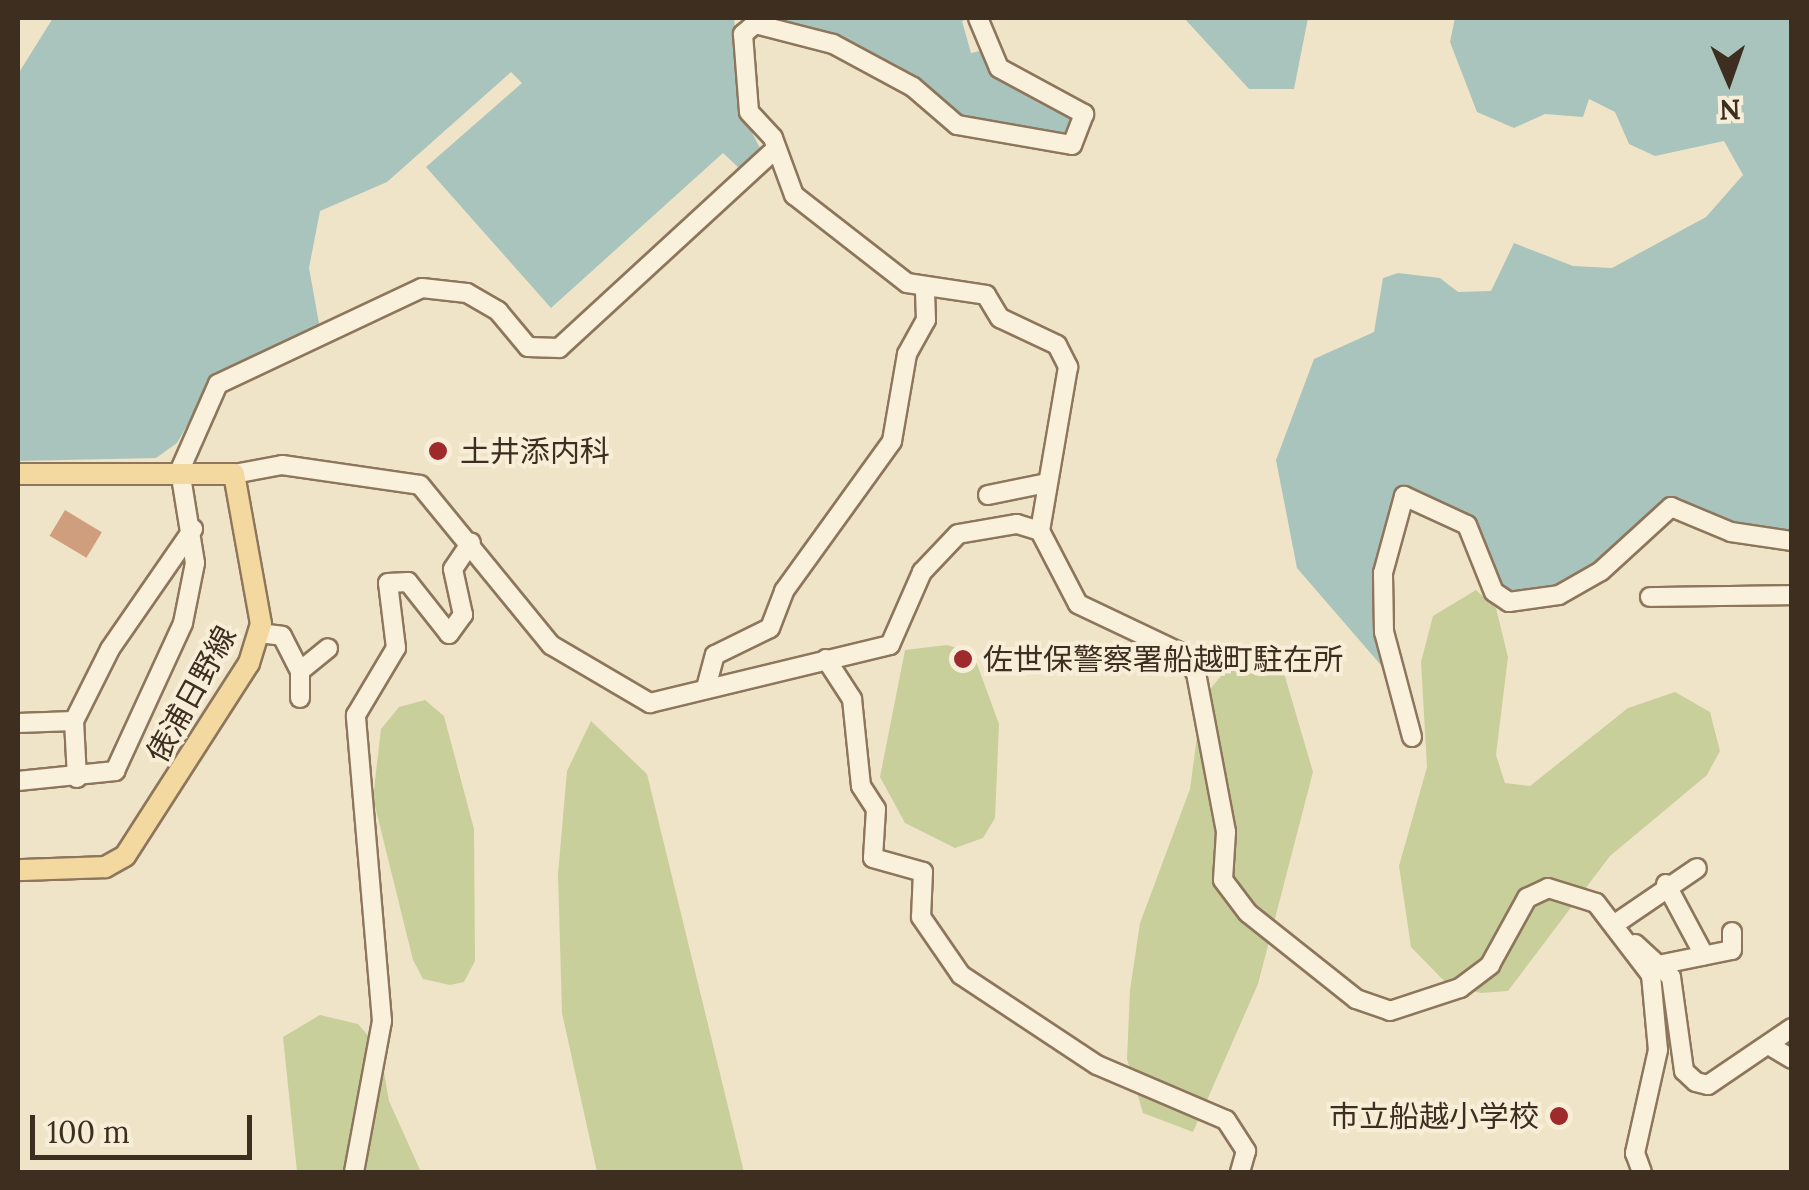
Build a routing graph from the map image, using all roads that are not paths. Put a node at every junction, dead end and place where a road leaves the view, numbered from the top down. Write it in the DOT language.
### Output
graph roads {
  1 [pos="978,18"];
  2 [pos="774,150"];
  3 [pos="925,289"];
  4 [pos="180,470"];
  5 [pos="18,474"];
  6 [pos="234,474"];
  7 [pos="1042,484"];
  8 [pos="988,495"];
  9 [pos="194,528"];
  10 [pos="1040,531"];
  11 [pos="1792,540"];
  12 [pos="471,542"];
  13 [pos="434,592"];
  14 [pos="1792,595"];
  15 [pos="1650,597"];
  16 [pos="433,622"];
  17 [pos="260,633"];
  18 [pos="328,648"];
  19 [pos="826,659"];
  20 [pos="300,671"];
  21 [pos="707,684"];
  22 [pos="300,698"];
  23 [pos="74,721"];
  24 [pos="18,723"];
  25 [pos="1412,736"];
  26 [pos="77,778"];
  27 [pos="18,781"];
  28 [pos="1697,868"];
  29 [pos="18,870"];
  30 [pos="1666,884"];
  31 [pos="1616,924"];
  32 [pos="1732,932"];
  33 [pos="1634,944"];
  34 [pos="1704,955"];
  35 [pos="1663,964"];
  36 [pos="1792,1028"];
  37 [pos="1772,1047"];
  38 [pos="1792,1060"];
  39 [pos="354,1172"];
  40 [pos="1240,1172"];
  41 [pos="1642,1172"];
  1 -- 2 [label="street"];
  2 -- 3 [label="street"];
  2 -- 4 [label="street"];
  3 -- 7 [label="street"];
  3 -- 21 [label="street"];
  4 -- 5 [label="main road"];
  4 -- 6 [label="main road"];
  4 -- 9 [label="street"];
  6 -- 12 [label="street"];
  6 -- 17 [label="main road, 俵浦日野線"];
  7 -- 8 [label="street"];
  7 -- 10 [label="street"];
  9 -- 23 [label="street"];
  9 -- 26 [label="street"];
  10 -- 19 [label="street"];
  10 -- 31 [label="street"];
  11 -- 25 [label="street"];
  12 -- 16 [label="street"];
  12 -- 21 [label="street"];
  13 -- 16 [label="street"];
  14 -- 15 [label="street"];
  16 -- 39 [label="street"];
  17 -- 20 [label="street"];
  17 -- 29 [label="main road, 俵浦日野線"];
  18 -- 20 [label="street"];
  19 -- 21 [label="street"];
  19 -- 40 [label="street"];
  20 -- 22 [label="street"];
  23 -- 24 [label="street"];
  23 -- 26 [label="street"];
  26 -- 27 [label="street"];
  28 -- 30 [label="street"];
  30 -- 31 [label="street"];
  30 -- 34 [label="street"];
  31 -- 33 [label="street"];
  32 -- 34 [label="street"];
  33 -- 35 [label="street"];
  33 -- 41 [label="street"];
  34 -- 35 [label="street"];
  35 -- 37 [label="street"];
  36 -- 37 [label="street"];
  37 -- 38 [label="street"];
}
